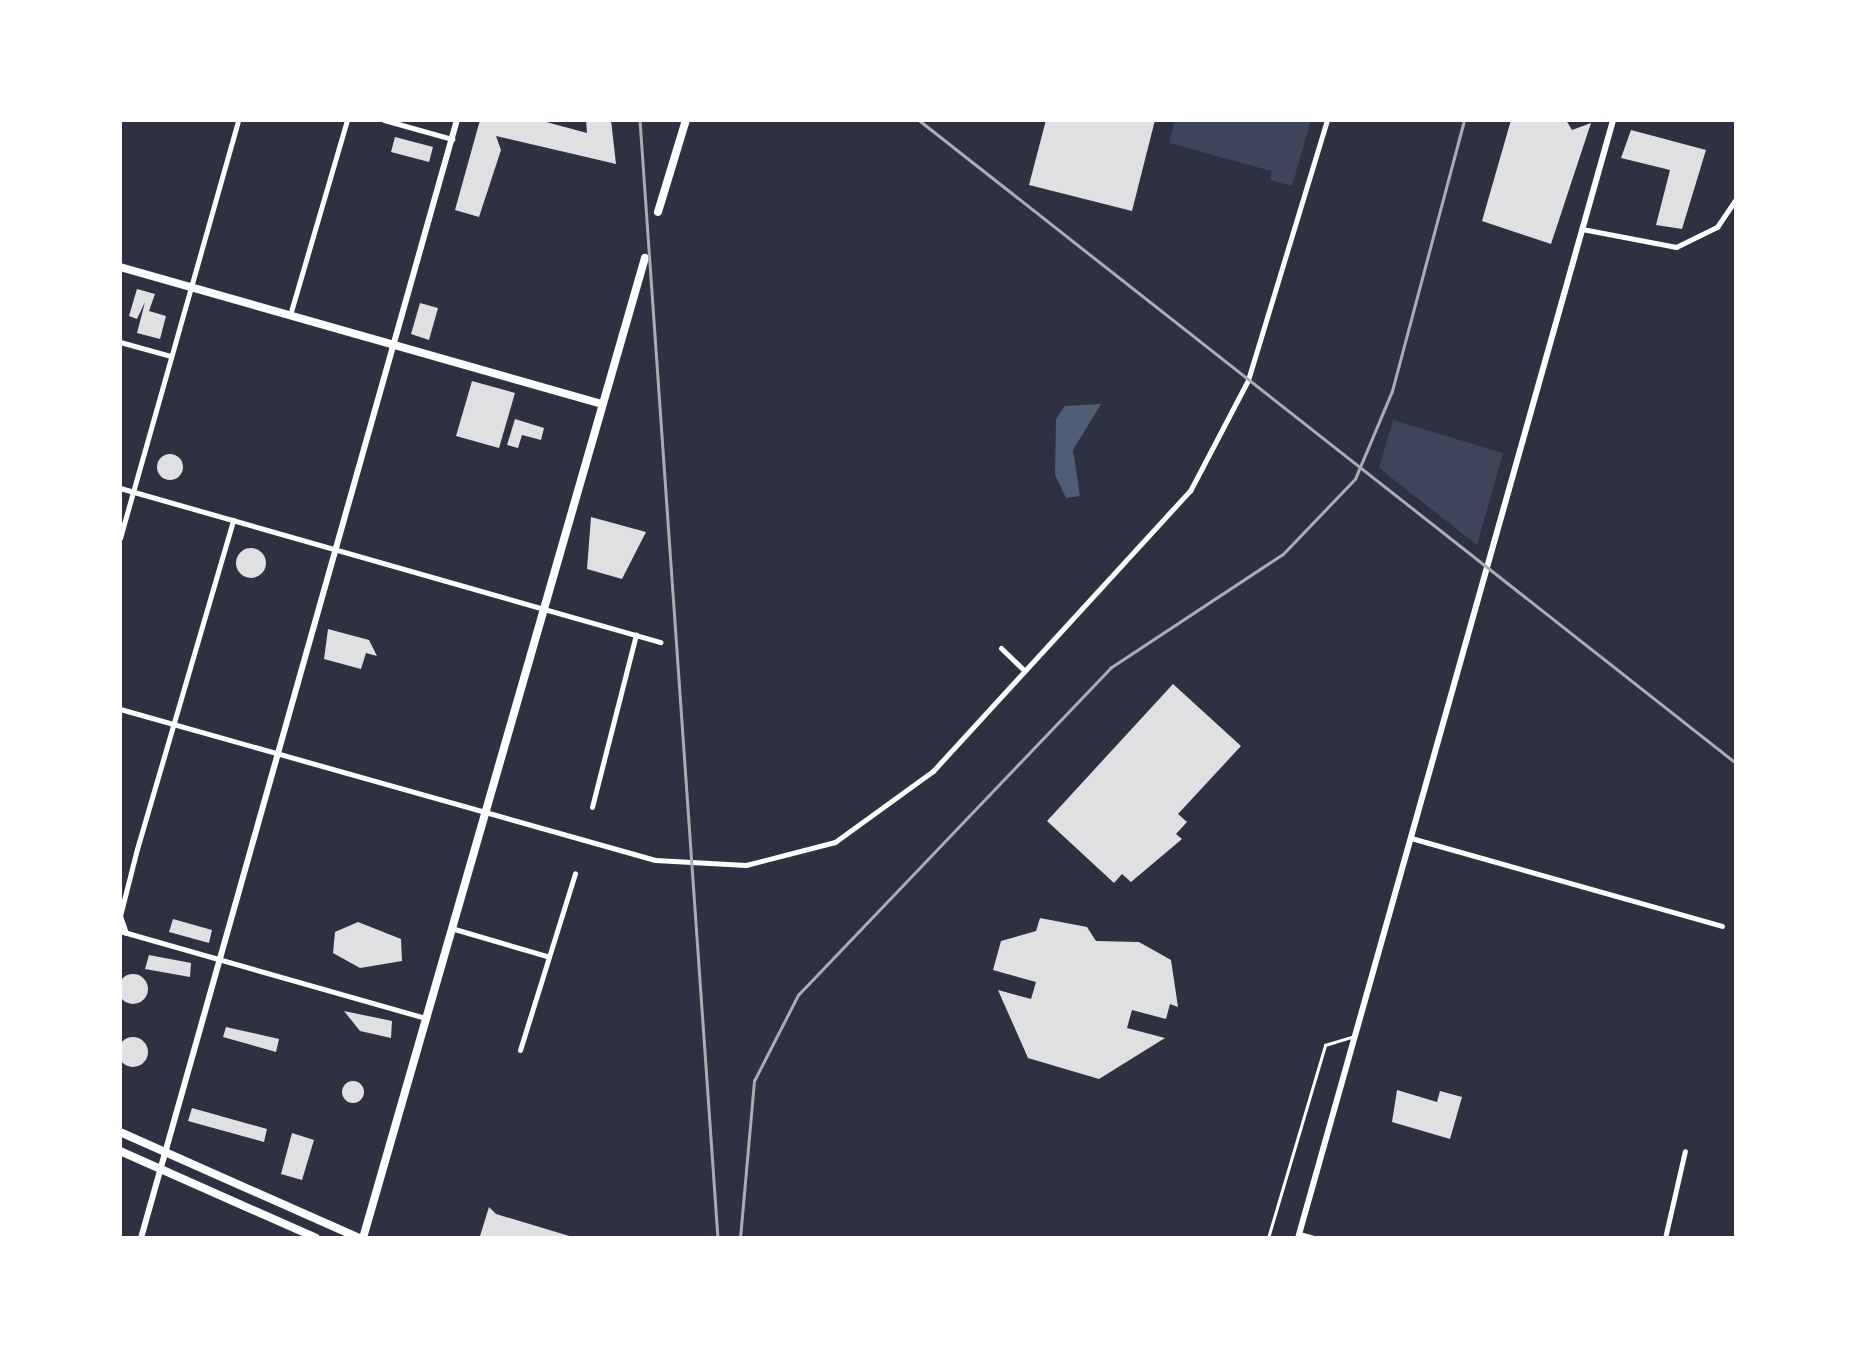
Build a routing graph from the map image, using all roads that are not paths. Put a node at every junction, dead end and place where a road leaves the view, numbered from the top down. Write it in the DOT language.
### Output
graph roads {
  1 [pos="238,120"];
  2 [pos="347,120"];
  3 [pos="384,120"];
  4 [pos="458,120"];
  5 [pos="686,120"];
  6 [pos="1327,120"];
  7 [pos="1613,120"];
  8 [pos="452,139"];
  9 [pos="1736,200"];
  10 [pos="658,212"];
  11 [pos="1582,228"];
  12 [pos="645,258"];
  13 [pos="120,267"];
  14 [pos="191,288"];
  15 [pos="290,316"];
  16 [pos="120,342"];
  17 [pos="395,344"];
  18 [pos="172,356"];
  19 [pos="602,404"];
  20 [pos="120,488"];
  21 [pos="133,492"];
  22 [pos="233,520"];
  23 [pos="120,538"];
  24 [pos="337,550"];
  25 [pos="542,608"];
  26 [pos="636,635"];
  27 [pos="660,642"];
  28 [pos="1001,648"];
  29 [pos="1024,670"];
  30 [pos="120,709"];
  31 [pos="175,724"];
  32 [pos="279,755"];
  33 [pos="592,807"];
  34 [pos="484,813"];
  35 [pos="1411,838"];
  36 [pos="575,873"];
  37 [pos="1722,926"];
  38 [pos="451,928"];
  39 [pos="123,932"];
  40 [pos="546,956"];
  41 [pos="222,960"];
  42 [pos="426,1018"];
  43 [pos="1356,1036"];
  44 [pos="520,1050"];
  45 [pos="120,1132"];
  46 [pos="166,1148"];
  47 [pos="120,1150"];
  48 [pos="1685,1151"];
  49 [pos="161,1164"];
  50 [pos="1299,1236"];
  51 [pos="140,1238"];
  52 [pos="316,1238"];
  53 [pos="361,1238"];
  54 [pos="1268,1238"];
  55 [pos="1314,1238"];
  56 [pos="1665,1238"];
  1 -- 14 [label="street"];
  2 -- 15 [label="street"];
  3 -- 8 [label="street"];
  4 -- 8 [label="main road"];
  5 -- 10 [label="main road"];
  6 -- 29 [label="street"];
  7 -- 11 [label="main road"];
  8 -- 17 [label="main road"];
  9 -- 11 [label="street"];
  11 -- 35 [label="main road"];
  12 -- 19 [label="main road"];
  13 -- 14 [label="main road"];
  14 -- 15 [label="main road"];
  14 -- 18 [label="street"];
  15 -- 17 [label="main road"];
  16 -- 18 [label="street"];
  17 -- 19 [label="main road"];
  17 -- 24 [label="main road"];
  18 -- 21 [label="street"];
  19 -- 25 [label="main road"];
  20 -- 21 [label="street"];
  21 -- 22 [label="street"];
  21 -- 23 [label="street"];
  22 -- 24 [label="street"];
  22 -- 31 [label="street"];
  24 -- 25 [label="street"];
  24 -- 32 [label="main road"];
  25 -- 26 [label="street"];
  25 -- 34 [label="main road"];
  26 -- 27 [label="street"];
  26 -- 33 [label="street"];
  28 -- 29 [label="street"];
  29 -- 34 [label="street"];
  30 -- 31 [label="street"];
  31 -- 32 [label="street"];
  31 -- 39 [label="street"];
  32 -- 34 [label="street"];
  32 -- 41 [label="main road"];
  34 -- 38 [label="main road"];
  35 -- 37 [label="street"];
  35 -- 43 [label="main road"];
  36 -- 40 [label="street"];
  38 -- 40 [label="street"];
  38 -- 42 [label="main road"];
  39 -- 41 [label="street"];
  40 -- 44 [label="street"];
  41 -- 42 [label="street"];
  41 -- 46 [label="main road"];
  42 -- 53 [label="main road"];
  43 -- 50 [label="main road"];
  43 -- 54 [label="lane"];
  45 -- 46 [label="main road"];
  46 -- 49 [label="main road"];
  46 -- 53 [label="main road"];
  47 -- 49 [label="main road"];
  48 -- 56 [label="street"];
  49 -- 51 [label="main road"];
  49 -- 52 [label="main road"];
  50 -- 55 [label="street"];
}
